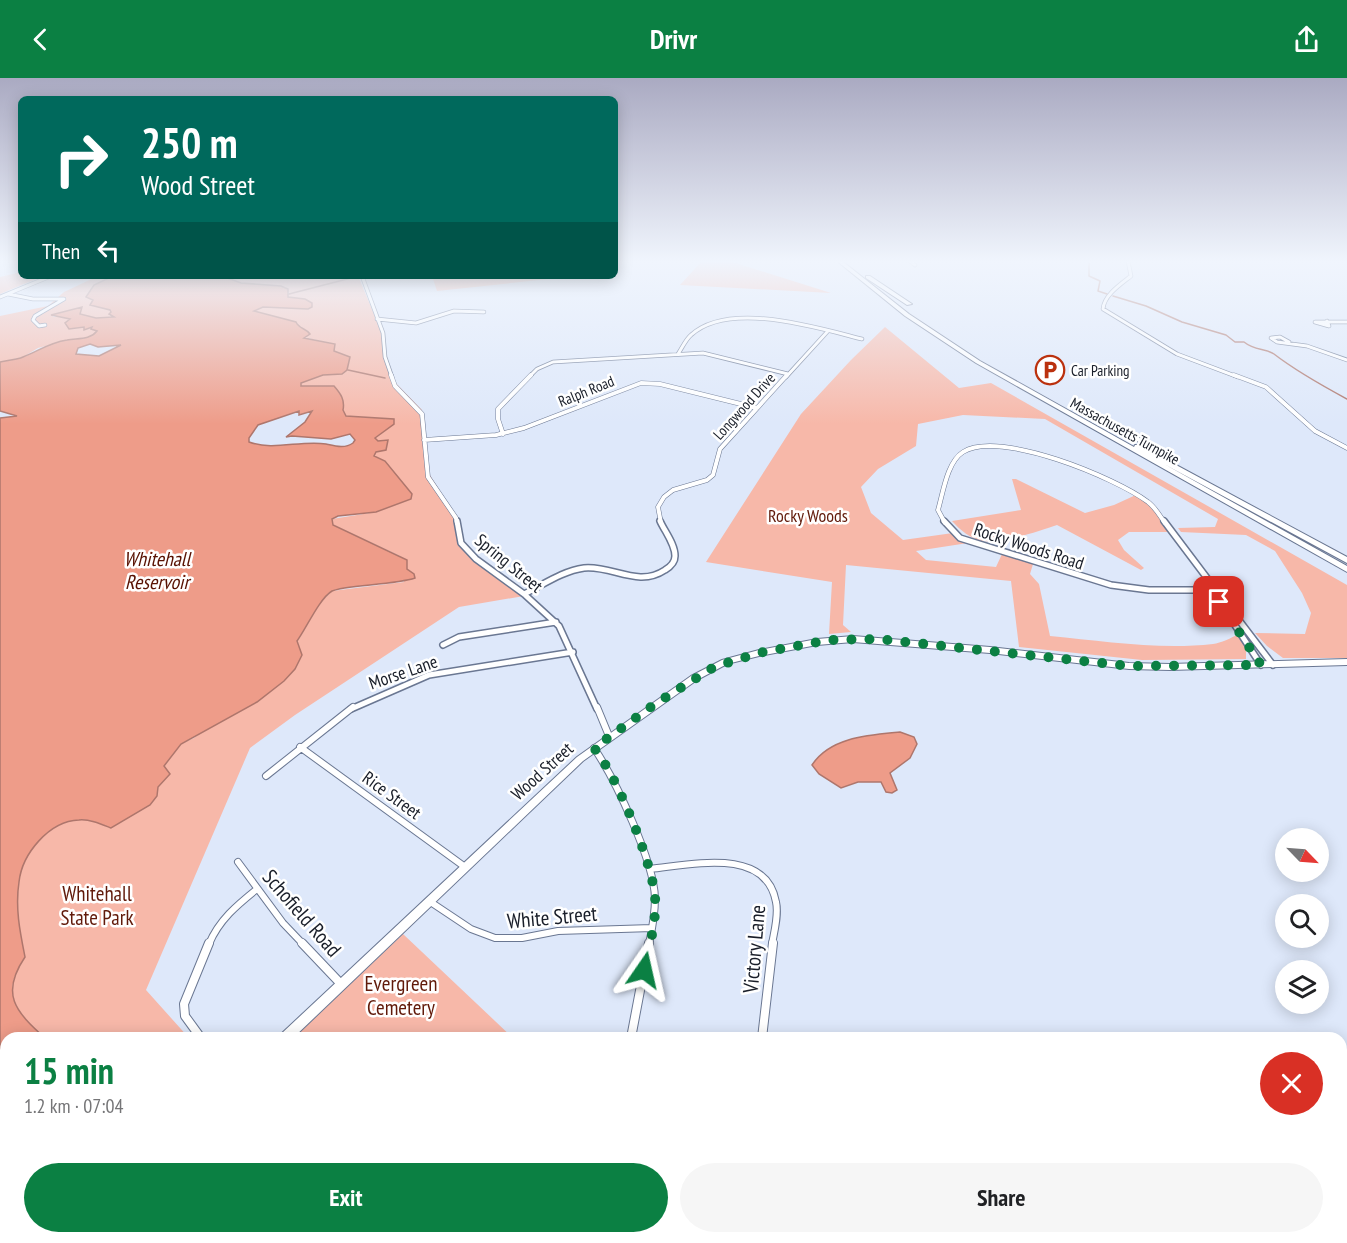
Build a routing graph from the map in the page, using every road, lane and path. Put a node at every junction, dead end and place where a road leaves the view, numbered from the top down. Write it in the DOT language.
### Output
graph roads {
  1 [pos="36,315"];
  2 [pos="376,315"];
  3 [pos="440,315"];
  4 [pos="908,315"];
  5 [pos="917,315"];
  6 [pos="1112,315"];
  7 [pos="377,319"];
  8 [pos="1327,321"];
  9 [pos="1347,322"];
  10 [pos="45,325"];
  11 [pos="828,331"];
  12 [pos="862,339"];
  13 [pos="1289,342"];
  14 [pos="678,354"];
  15 [pos="1347,360"];
  16 [pos="788,374"];
  17 [pos="757,408"];
  18 [pos="1123,429"];
  19 [pos="503,434"];
  20 [pos="424,440"];
  21 [pos="1347,448"];
  22 [pos="1181,470"];
  23 [pos="1347,561"];
  24 [pos="1347,570"];
  25 [pos="1215,590"];
  26 [pos="524,594"];
  27 [pos="556,622"];
  28 [pos="443,645"];
  29 [pos="573,651"];
  30 [pos="1347,662"];
  31 [pos="1261,665"];
  32 [pos="1273,665"];
  33 [pos="609,736"];
  34 [pos="300,747"];
  35 [pos="594,748"];
  36 [pos="266,776"];
  37 [pos="238,862"];
  38 [pos="465,867"];
  39 [pos="650,869"];
  40 [pos="257,889"];
  41 [pos="429,901"];
  42 [pos="652,928"];
  43 [pos="342,985"];
  44 [pos="197,1032"];
  45 [pos="291,1032"];
  46 [pos="632,1032"];
  47 [pos="763,1032"];
  1 -- 10 [label="street"];
  2 -- 7 [label="street, Spring Street"];
  3 -- 7 [label="street"];
  4 -- 24 [label="highway, Massachusetts Turnpike"];
  5 -- 22 [label="highway, Massachusetts Turnpike"];
  6 -- 21 [label="street"];
  7 -- 20 [label="street, Spring Street"];
  8 -- 9 [label="street"];
  11 -- 12 [label="street"];
  11 -- 14 [label="street"];
  11 -- 16 [label="street, Longwood Drive"];
  13 -- 15 [label="street"];
  14 -- 16 [label="street"];
  14 -- 19 [label="street"];
  16 -- 17 [label="street, Longwood Drive"];
  17 -- 19 [label="street, Ralph Road"];
  17 -- 26 [label="street, Longwood Drive"];
  18 -- 22 [label="highway"];
  19 -- 20 [label="street, Ralph Road"];
  20 -- 26 [label="street, Spring Street"];
  22 -- 23 [label="highway, Massachusetts Turnpike"];
  25 -- 25 [label="street, Rocky Woods Road"];
  25 -- 31 [label="street, Rocky Woods Road"];
  25 -- 32 [label="street, Rocky Woods Road"];
  26 -- 27 [label="street, Spring Street"];
  27 -- 28 [label="street"];
  27 -- 29 [label="street, Spring Street"];
  29 -- 33 [label="street, Spring Street"];
  29 -- 34 [label="street, Morse Lane"];
  30 -- 32 [label="main road, Wood Street"];
  31 -- 32 [label="main road, Wood Street"];
  31 -- 33 [label="main road, Wood Street"];
  33 -- 35 [label="main road, Wood Street"];
  34 -- 36 [label="street, Morse Lane"];
  34 -- 38 [label="street, Rice Street"];
  35 -- 38 [label="main road, Wood Street"];
  35 -- 39 [label="street"];
  37 -- 40 [label="street, Schofield Road"];
  38 -- 41 [label="main road, Wood Street"];
  39 -- 42 [label="street"];
  39 -- 47 [label="street, Victory Lane"];
  40 -- 43 [label="street, Schofield Road"];
  40 -- 44 [label="street"];
  41 -- 42 [label="street, White Street"];
  41 -- 43 [label="main road, Wood Street"];
  42 -- 46 [label="street"];
  43 -- 45 [label="main road, Wood Street"];
}
